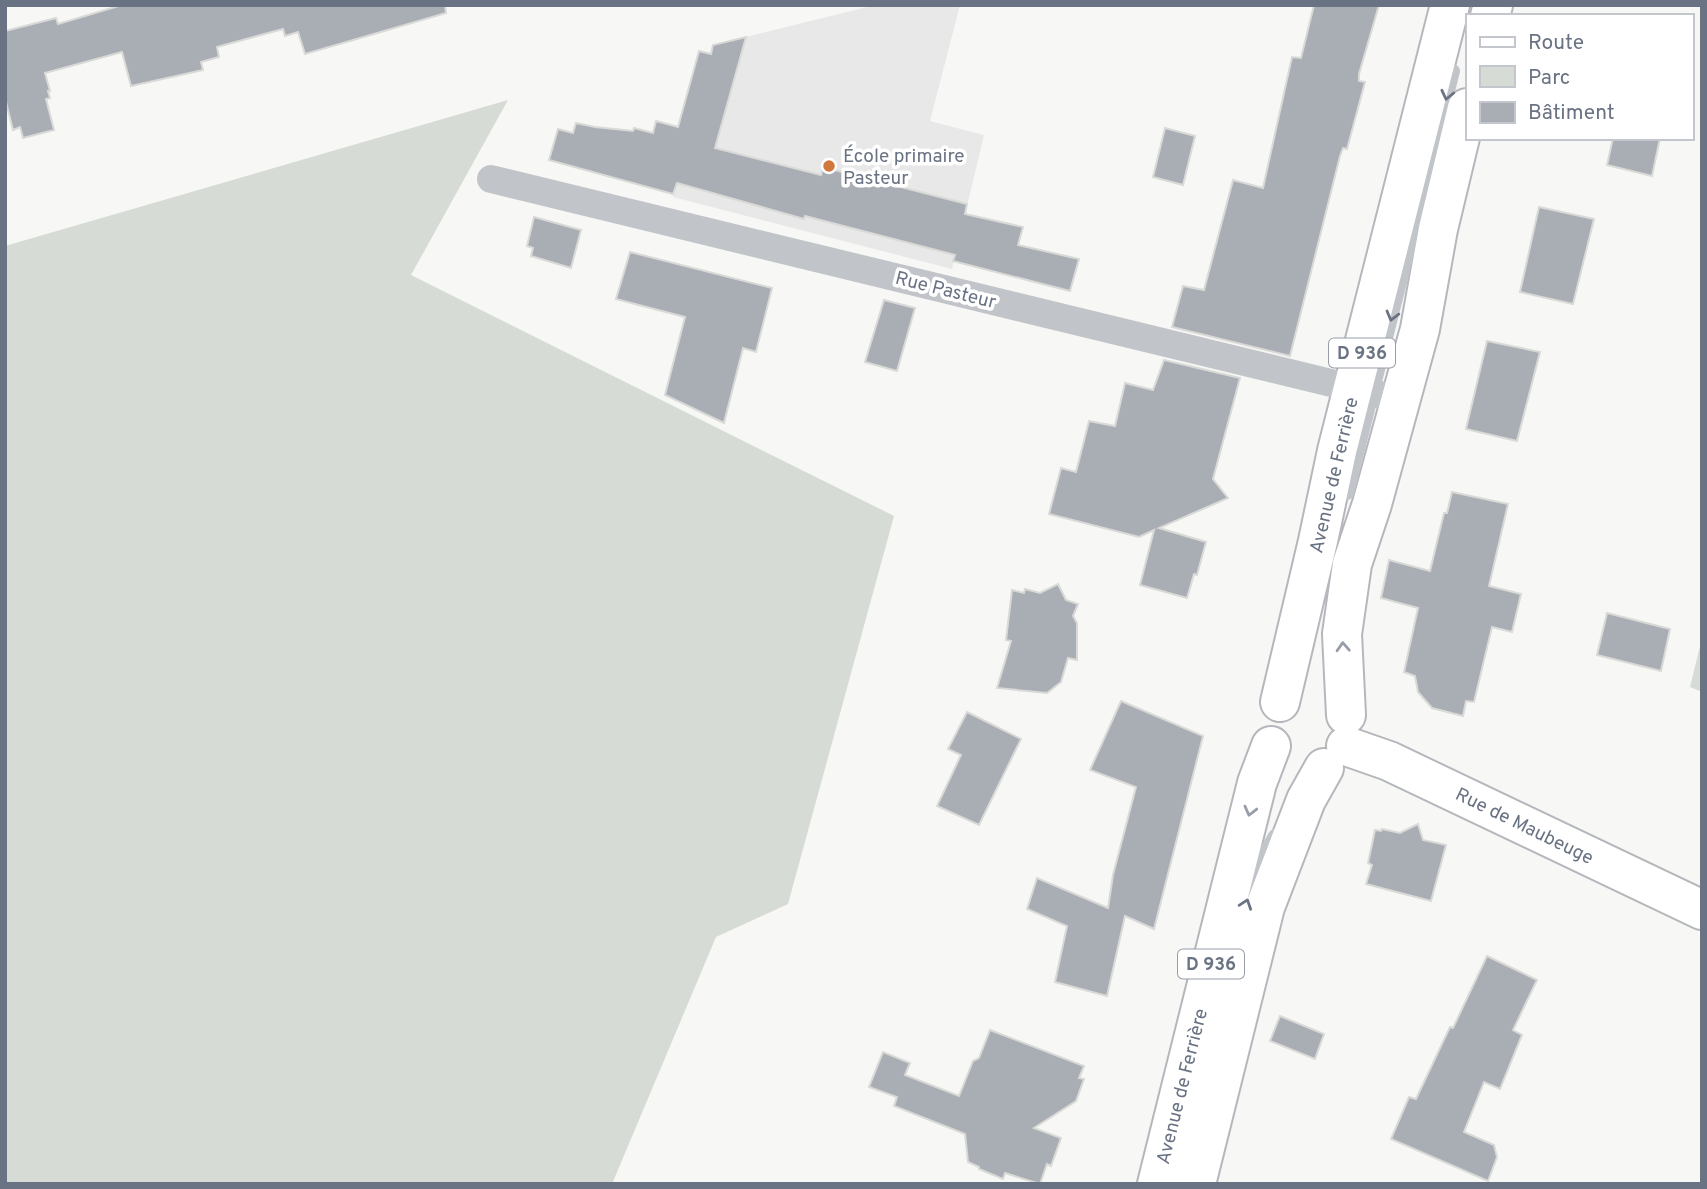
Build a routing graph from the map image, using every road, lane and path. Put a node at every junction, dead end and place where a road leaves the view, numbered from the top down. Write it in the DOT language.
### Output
graph roads {
  1 [pos="1450,5"];
  2 [pos="1456,57"];
  3 [pos="1466,112"];
  4 [pos="491,178"];
  5 [pos="1375,394"];
  6 [pos="1345,503"];
  7 [pos="1316,617"];
  8 [pos="1309,643"];
  9 [pos="1292,688"];
  10 [pos="1271,746"];
  11 [pos="1330,757"];
  12 [pos="1702,910"];
  13 [pos="1238,930"];
  14 [pos="1157,1184"];
  15 [pos="1196,1184"];
  1 -- 5 [label="main road, Avenue de Ferrière / D 936"];
  2 -- 5 [label="lane, one-way"];
  3 -- 5 [label="main road, Avenue de Ferrière / D 936"];
  4 -- 5 [label="street, Rue Pasteur"];
  5 -- 6 [label="lane"];
  5 -- 9 [label="main road, Avenue de Ferrière / D 936"];
  11 -- 5 [label="main road, Avenue de Ferrière / D 936, one-way"];
  7 -- 8 [label="lane"];
  9 -- 10 [label="main road, Avenue de Ferrière"];
  9 -- 11 [label="main road"];
  10 -- 11 [label="main road"];
  10 -- 14 [label="main road, Avenue de Ferrière / D 936, one-way"];
  11 -- 12 [label="main road, Rue de Maubeuge"];
  13 -- 11 [label="lane, one-way"];
  11 -- 15 [label="main road, Avenue de Ferrière / D 936"];
}
